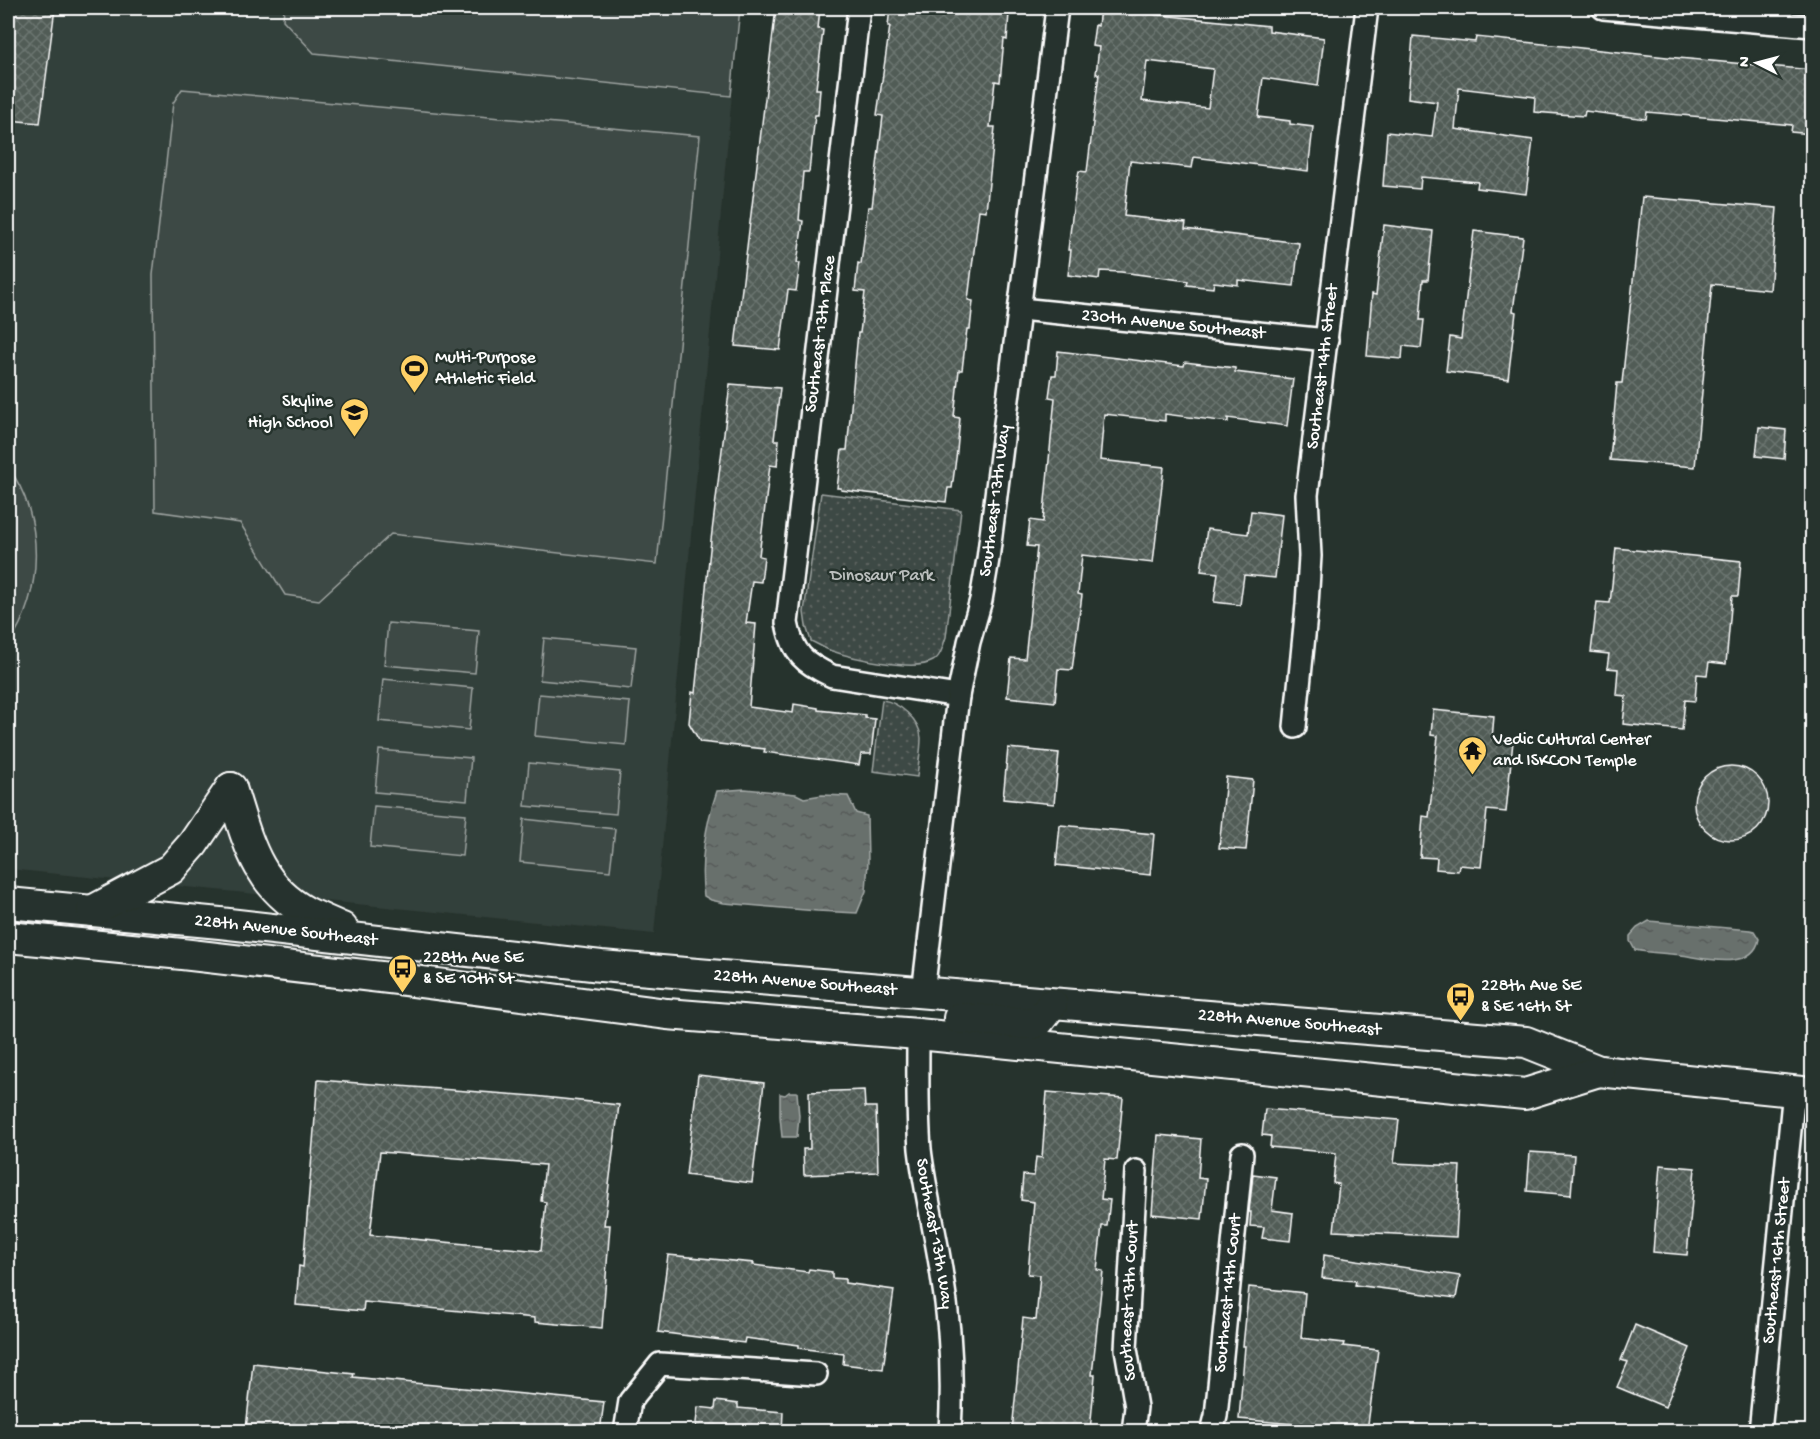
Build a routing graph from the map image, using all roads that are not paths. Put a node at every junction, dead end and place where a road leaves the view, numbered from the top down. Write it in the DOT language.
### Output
graph roads {
  1 [pos="859,8"];
  2 [pos="1057,8"];
  3 [pos="1367,8"];
  4 [pos="1603,8"];
  5 [pos="1805,19"];
  6 [pos="1020,309"];
  7 [pos="1327,340"];
  8 [pos="958,696"];
  9 [pos="1295,727"];
  10 [pos="8,903"];
  11 [pos="92,911"];
  12 [pos="8,938"];
  13 [pos="369,939"];
  14 [pos="738,977"];
  15 [pos="923,993"];
  16 [pos="1052,1004"];
  17 [pos="918,1034"];
  18 [pos="1599,1071"];
  19 [pos="1803,1092"];
  20 [pos="1242,1154"];
  21 [pos="1136,1171"];
  22 [pos="816,1374"];
  23 [pos="625,1431"];
  24 [pos="950,1431"];
  25 [pos="1133,1431"];
  26 [pos="1212,1431"];
  27 [pos="1760,1431"];
  1 -- 8 [label="street, Southeast 13th Place"];
  2 -- 6 [label="street, Southeast 13th Way"];
  3 -- 7 [label="street, Southeast 14th Street"];
  4 -- 5 [label="street"];
  6 -- 7 [label="street, 230th Avenue Southeast"];
  6 -- 8 [label="street, Southeast 13th Way"];
  7 -- 9 [label="street, Southeast 14th Street"];
  8 -- 15 [label="street, Southeast 13th Way"];
  10 -- 11 [label="main road, 228th Avenue Southeast"];
  11 -- 13 [label="main road, 228th Avenue Southeast"];
  11 -- 13 [label="main road"];
  12 -- 17 [label="main road, 228th Avenue Southeast"];
  13 -- 14 [label="main road, 228th Avenue Southeast"];
  14 -- 15 [label="main road, 228th Avenue Southeast"];
  14 -- 17 [label="main road"];
  15 -- 16 [label="main road, 228th Avenue Southeast"];
  16 -- 17 [label="main road"];
  16 -- 18 [label="main road, 228th Avenue Southeast"];
  17 -- 18 [label="main road, 228th Avenue Southeast"];
  17 -- 24 [label="street, Southeast 13th Way"];
  18 -- 19 [label="main road, 228th Avenue Southeast"];
  19 -- 27 [label="street, Southeast 16th Street"];
  20 -- 26 [label="street, Southeast 14th Court"];
  21 -- 25 [label="street, Southeast 13th Court"];
  22 -- 23 [label="street"];
}
